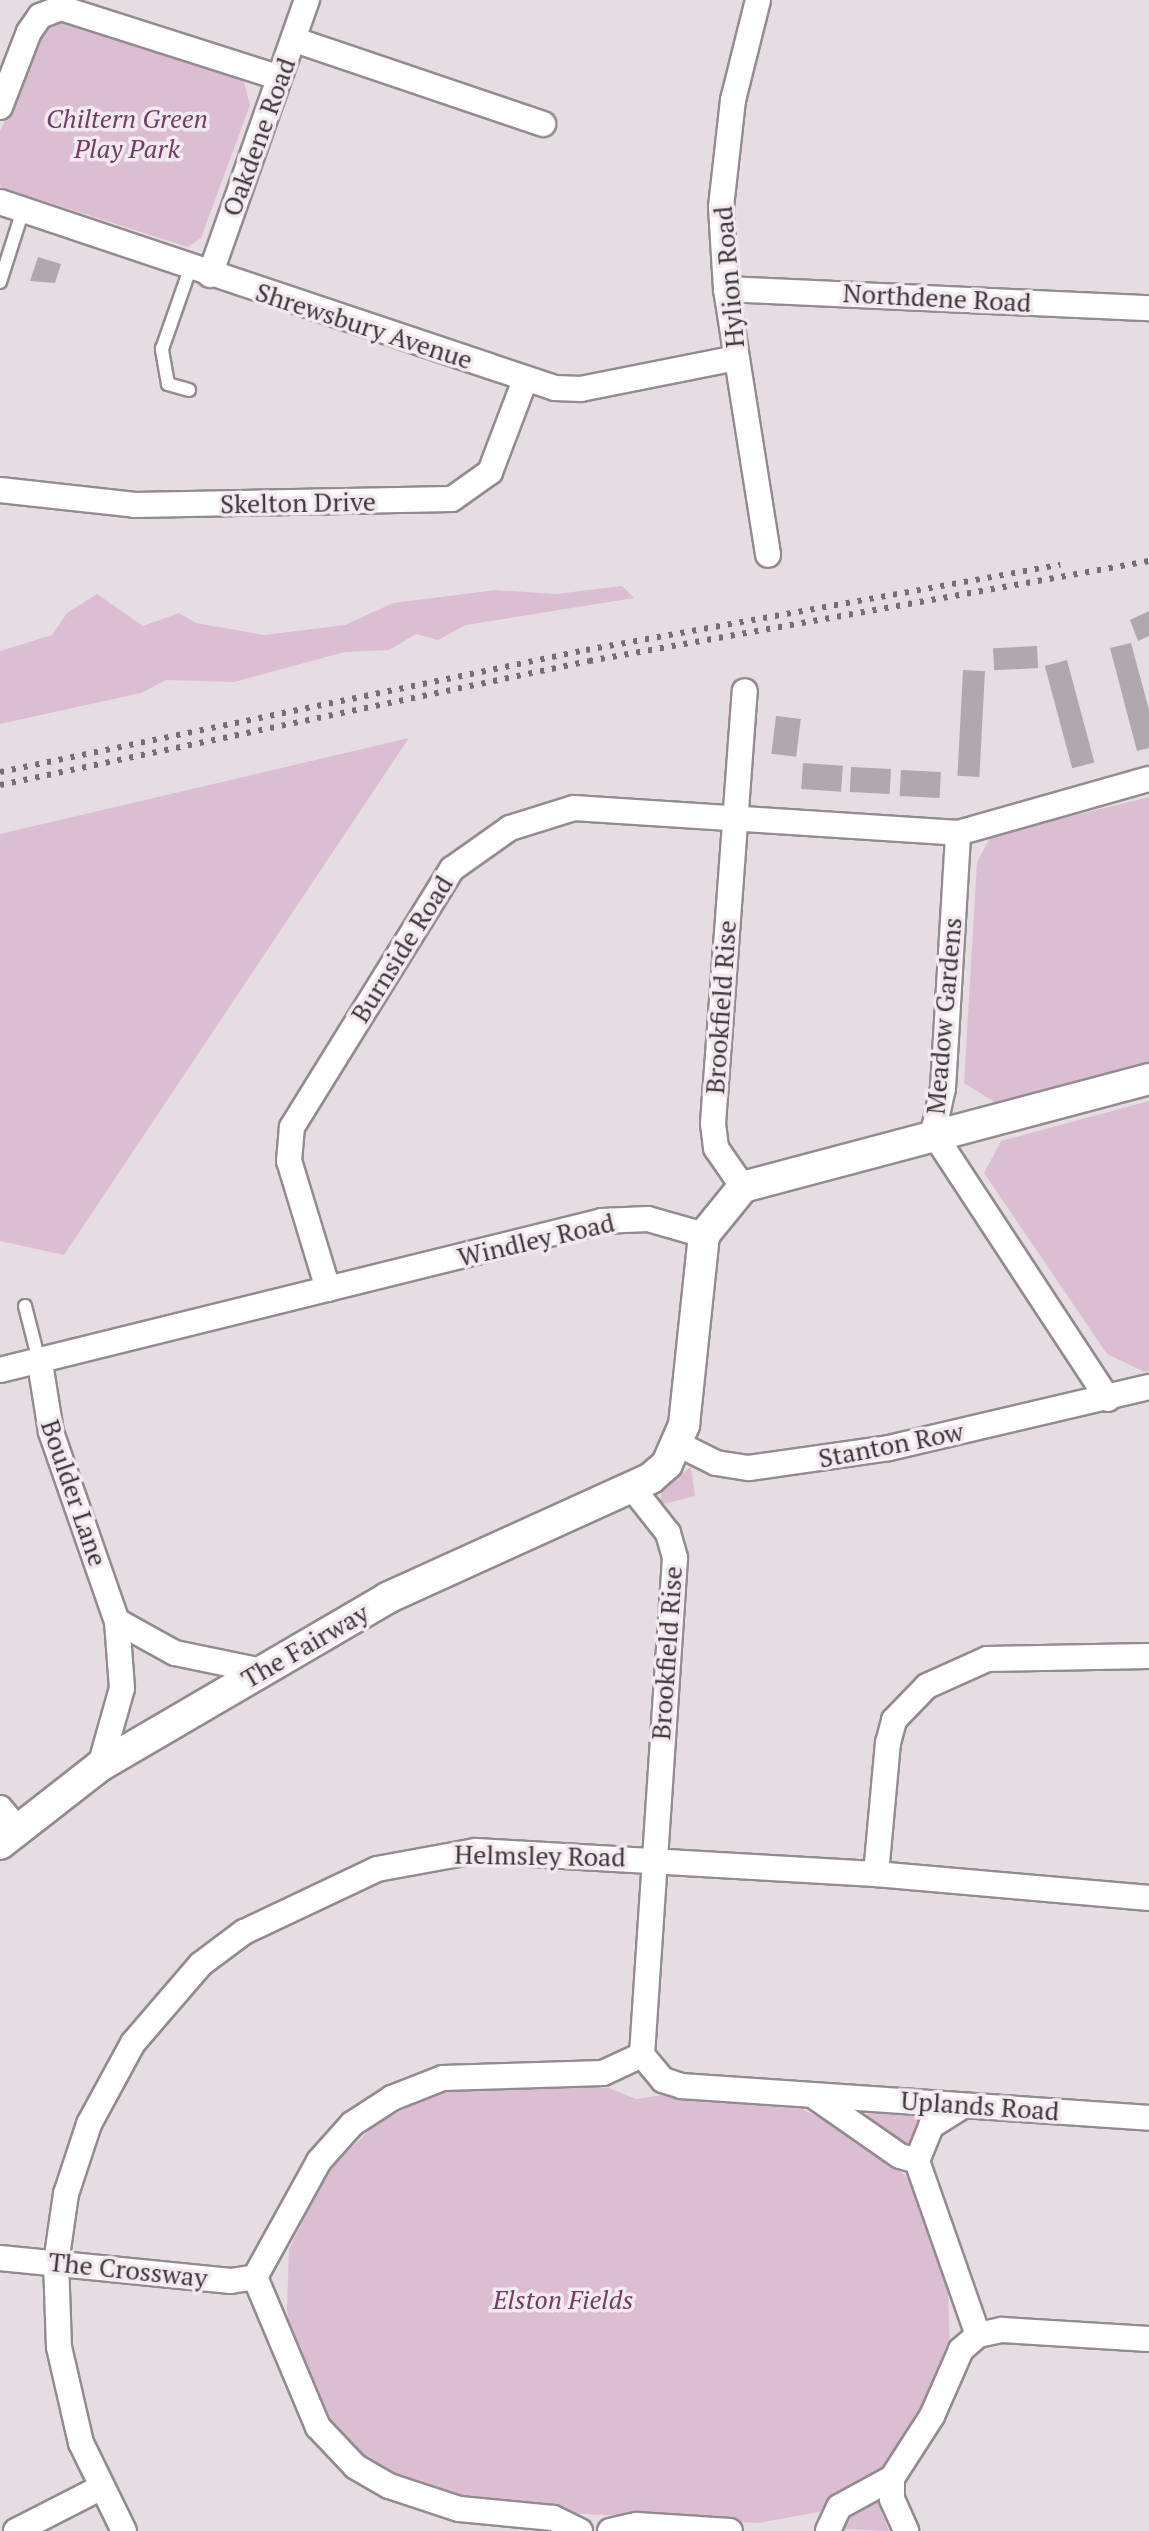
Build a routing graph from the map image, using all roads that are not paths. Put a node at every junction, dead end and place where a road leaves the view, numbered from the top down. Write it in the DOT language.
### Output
graph roads {
  1 [pos="307,0"];
  2 [pos="758,0"];
  3 [pos="295,40"];
  4 [pos="277,77"];
  5 [pos="0,107"];
  6 [pos="543,124"];
  7 [pos="11,206"];
  8 [pos="200,272"];
  9 [pos="0,282"];
  10 [pos="726,289"];
  11 [pos="1149,308"];
  12 [pos="736,358"];
  13 [pos="525,380"];
  14 [pos="189,390"];
  15 [pos="0,490"];
  16 [pos="768,555"];
  17 [pos="745,691"];
  18 [pos="1149,779"];
  19 [pos="735,819"];
  20 [pos="958,833"];
  21 [pos="1149,1079"];
  22 [pos="933,1133"];
  23 [pos="743,1187"];
  24 [pos="704,1235"];
  25 [pos="328,1289"];
  26 [pos="25,1306"];
  27 [pos="40,1363"];
  28 [pos="0,1370"];
  29 [pos="1149,1387"];
  30 [pos="1108,1399"];
  31 [pos="678,1444"];
  32 [pos="634,1490"];
  33 [pos="117,1621"];
  34 [pos="1149,1656"];
  35 [pos="262,1671"];
  36 [pos="100,1766"];
  37 [pos="6,1827"];
  38 [pos="652,1859"];
  39 [pos="876,1874"];
  40 [pos="1149,1898"];
  41 [pos="642,2055"];
  42 [pos="810,2094"];
  43 [pos="965,2105"];
  44 [pos="1149,2118"];
  45 [pos="917,2161"];
  46 [pos="0,2258"];
  47 [pos="56,2263"];
  48 [pos="255,2277"];
  49 [pos="978,2335"];
  50 [pos="1149,2339"];
  51 [pos="892,2478"];
  52 [pos="98,2489"];
  53 [pos="16,2531"];
  54 [pos="124,2531"];
  55 [pos="580,2531"];
  56 [pos="610,2531"];
  57 [pos="730,2531"];
  58 [pos="828,2531"];
  59 [pos="906,2531"];
  1 -- 3 [label="street, Oakdene Road"];
  2 -- 10 [label="street, Hylion Road"];
  3 -- 4 [label="street, Oakdene Road"];
  3 -- 6 [label="street"];
  4 -- 5 [label="street"];
  4 -- 8 [label="street, Oakdene Road"];
  7 -- 8 [label="street, Shrewsbury Avenue"];
  7 -- 9 [label="lane"];
  8 -- 13 [label="street, Shrewsbury Avenue"];
  8 -- 14 [label="lane"];
  10 -- 11 [label="street, Northdene Road"];
  10 -- 12 [label="street, Hylion Road"];
  12 -- 13 [label="street, Shrewsbury Avenue"];
  12 -- 16 [label="street, Hylion Road"];
  13 -- 15 [label="street, Skelton Drive"];
  17 -- 19 [label="street, Brookfield Rise"];
  18 -- 20 [label="street"];
  19 -- 20 [label="street, Burnside Road"];
  19 -- 23 [label="street, Brookfield Rise"];
  19 -- 25 [label="street, Burnside Road"];
  20 -- 22 [label="street, Meadow Gardens"];
  21 -- 22 [label="street"];
  22 -- 23 [label="street"];
  22 -- 30 [label="street, Meadow Gardens"];
  23 -- 24 [label="street"];
  24 -- 25 [label="street, Windley Road"];
  24 -- 31 [label="street"];
  25 -- 27 [label="street, Windley Road"];
  26 -- 27 [label="lane"];
  27 -- 28 [label="street, Windley Road"];
  27 -- 33 [label="street, Boulder Lane"];
  29 -- 30 [label="street"];
  30 -- 31 [label="street, Stanton Row"];
  31 -- 32 [label="street"];
  32 -- 35 [label="street, The Fairway"];
  32 -- 38 [label="street, Brookfield Rise"];
  33 -- 35 [label="street"];
  33 -- 36 [label="street, Boulder Lane"];
  34 -- 39 [label="street"];
  35 -- 36 [label="street, The Fairway"];
  36 -- 37 [label="street, The Fairway"];
  38 -- 39 [label="street, Helmsley Road"];
  38 -- 41 [label="street, Brookfield Rise"];
  38 -- 47 [label="street, Helmsley Road"];
  39 -- 40 [label="street, Helmsley Road"];
  41 -- 42 [label="street"];
  41 -- 48 [label="street"];
  42 -- 43 [label="street, Uplands Road"];
  42 -- 45 [label="street"];
  43 -- 44 [label="street, Uplands Road"];
  43 -- 45 [label="street"];
  45 -- 49 [label="street"];
  46 -- 47 [label="street, The Crossway"];
  47 -- 48 [label="street, The Crossway"];
  47 -- 52 [label="street, Helmsley Road"];
  48 -- 55 [label="street"];
  49 -- 50 [label="street"];
  49 -- 51 [label="street"];
  51 -- 58 [label="street"];
  51 -- 59 [label="street"];
  52 -- 53 [label="street"];
  52 -- 54 [label="street, Helmsley Road"];
  56 -- 57 [label="street"];
}
